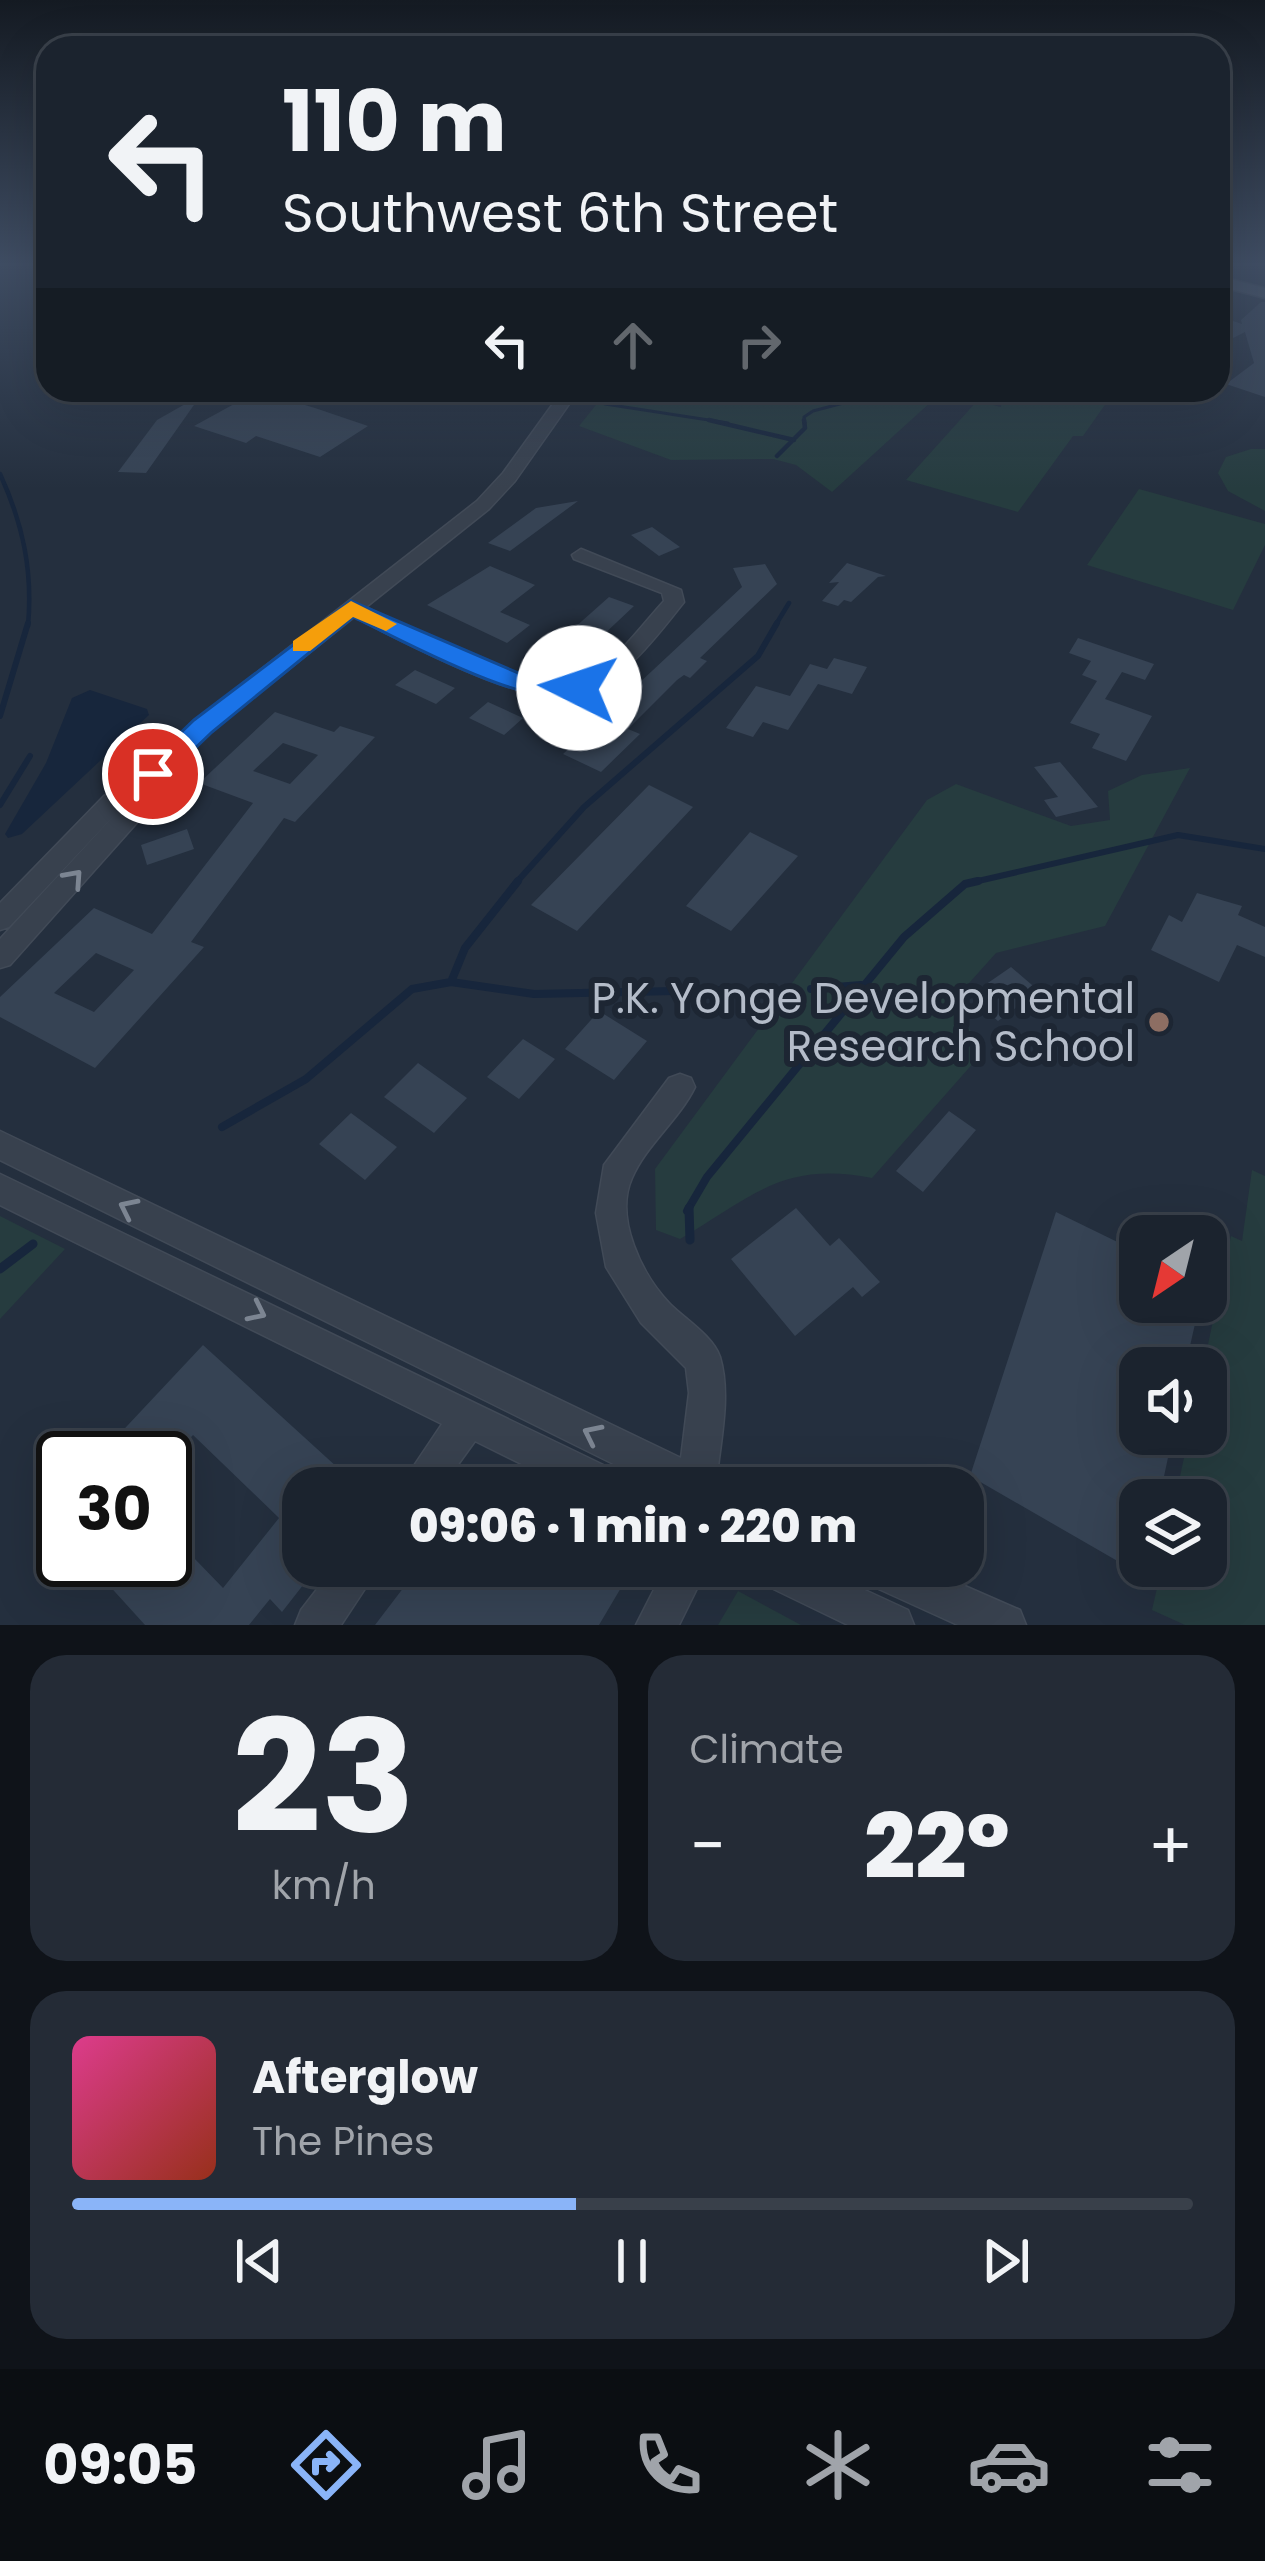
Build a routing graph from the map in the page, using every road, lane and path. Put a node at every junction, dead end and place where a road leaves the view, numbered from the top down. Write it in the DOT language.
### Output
graph roads {
  1 [pos="563,402"];
  2 [pos="581,555"];
  3 [pos="351,608"];
  4 [pos="134,793"];
  5 [pos="0,920"];
  6 [pos="0,957"];
  7 [pos="680,1087"];
  8 [pos="0,1145"];
  9 [pos="0,1189"];
  10 [pos="199,1244"];
  11 [pos="177,1273"];
  12 [pos="469,1418"];
  13 [pos="433,1467"];
  14 [pos="568,1467"];
  15 [pos="658,1467"];
  16 [pos="701,1467"];
  17 [pos="344,1587"];
  18 [pos="677,1587"];
  19 [pos="813,1587"];
  20 [pos="920,1587"];
  21 [pos="316,1625"];
  22 [pos="657,1625"];
  23 [pos="892,1625"];
  24 [pos="1005,1625"];
  1 -- 3 [label="street"];
  2 -- 3 [label="street"];
  3 -- 4 [label="street"];
  4 -- 5 [label="street"];
  6 -- 4 [label="street, one-way"];
  7 -- 16 [label="street"];
  10 -- 8 [label="street, one-way"];
  9 -- 11 [label="street"];
  10 -- 11 [label="street"];
  15 -- 10 [label="street, one-way"];
  11 -- 12 [label="street, one-way"];
  12 -- 13 [label="street"];
  12 -- 14 [label="street"];
  17 -- 21 [label="street"];
  18 -- 22 [label="street"];
  19 -- 23 [label="street"];
  20 -- 24 [label="street"];
}
